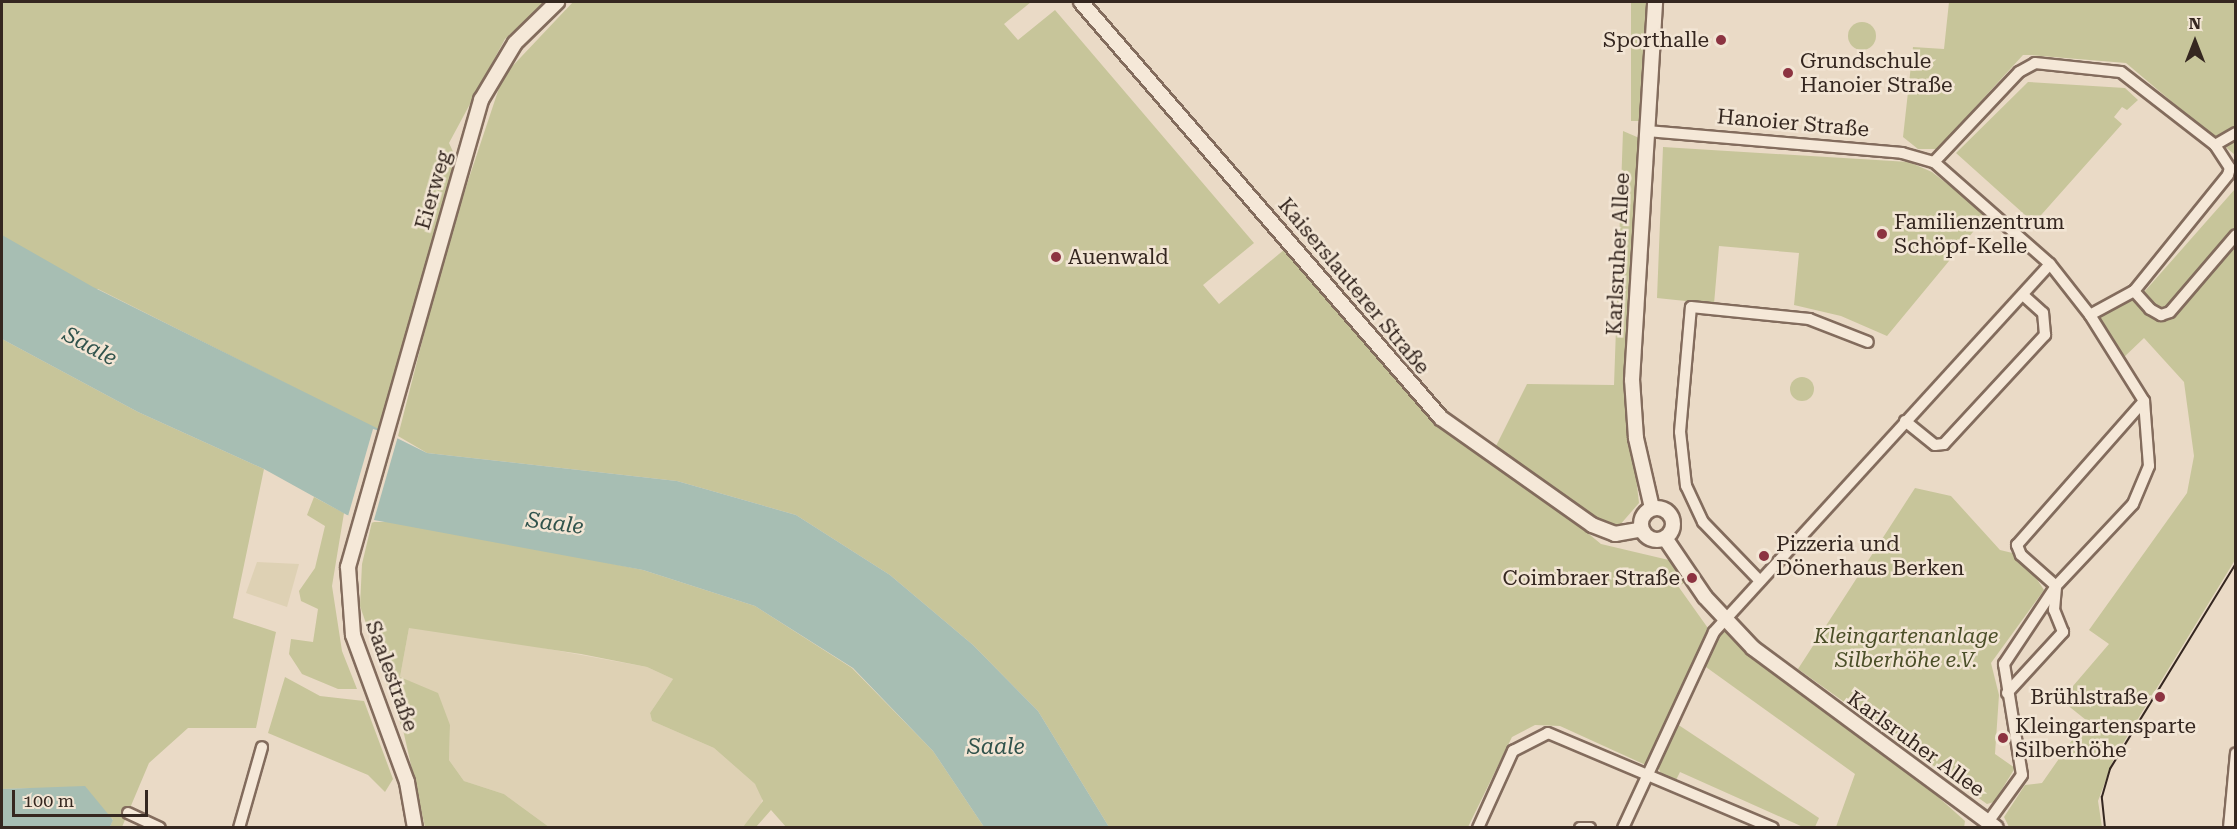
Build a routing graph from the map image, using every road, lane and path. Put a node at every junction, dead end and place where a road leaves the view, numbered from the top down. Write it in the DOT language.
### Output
graph roads {
  1 [pos="557,2"];
  2 [pos="1081,2"];
  3 [pos="1655,2"];
  4 [pos="1647,131"];
  5 [pos="2235,133"];
  6 [pos="2215,145"];
  7 [pos="1934,162"];
  8 [pos="2235,235"];
  9 [pos="2050,264"];
  10 [pos="2134,291"];
  11 [pos="2024,296"];
  12 [pos="2090,315"];
  13 [pos="1868,342"];
  14 [pos="2144,401"];
  15 [pos="1905,421"];
  16 [pos="1652,508"];
  17 [pos="1642,529"];
  18 [pos="354,537"];
  19 [pos="1665,538"];
  20 [pos="1760,581"];
  21 [pos="2056,586"];
  22 [pos="1724,620"];
  23 [pos="2007,693"];
  24 [pos="262,747"];
  25 [pos="2235,753"];
  26 [pos="1648,772"];
  27 [pos="128,813"];
  28 [pos="1988,824"];
  29 [pos="160,828"];
  30 [pos="239,828"];
  31 [pos="415,828"];
  32 [pos="1478,828"];
  33 [pos="1580,828"];
  34 [pos="1590,828"];
  35 [pos="1623,828"];
  36 [pos="1773,828"];
  37 [pos="2229,828"];
  1 -- 18 [label="street, Eierweg"];
  2 -- 17 [label="street, Kaiserslauterer Straße"];
  3 -- 4 [label="street, Karlsruher Allee"];
  4 -- 7 [label="street, Hanoier Straße"];
  4 -- 16 [label="street, Karlsruher Allee"];
  5 -- 6 [label="street"];
  6 -- 7 [label="street"];
  6 -- 10 [label="street"];
  7 -- 9 [label="street, Hanoier Straße"];
  8 -- 10 [label="street"];
  9 -- 11 [label="street"];
  9 -- 12 [label="street, Hanoier Straße"];
  10 -- 12 [label="street"];
  11 -- 15 [label="street"];
  11 -- 15 [label="street"];
  12 -- 14 [label="street, Hanoier Straße"];
  13 -- 20 [label="street"];
  14 -- 21 [label="street, Hanoier Straße"];
  14 -- 21 [label="street"];
  15 -- 20 [label="street"];
  16 -- 17 [label="street"];
  16 -- 19 [label="street"];
  17 -- 19 [label="street"];
  18 -- 31 [label="street, Saalestraße"];
  19 -- 22 [label="street, Karlsruher Allee"];
  20 -- 22 [label="street"];
  21 -- 23 [label="street, Hanoier Straße"];
  21 -- 23 [label="street"];
  22 -- 26 [label="street"];
  22 -- 28 [label="street, Karlsruher Allee"];
  23 -- 28 [label="street, Hanoier Straße"];
  24 -- 30 [label="street"];
  25 -- 37 [label="street"];
  26 -- 32 [label="street"];
  26 -- 35 [label="street"];
  26 -- 36 [label="street"];
  27 -- 29 [label="street"];
  33 -- 34 [label="street"];
}
